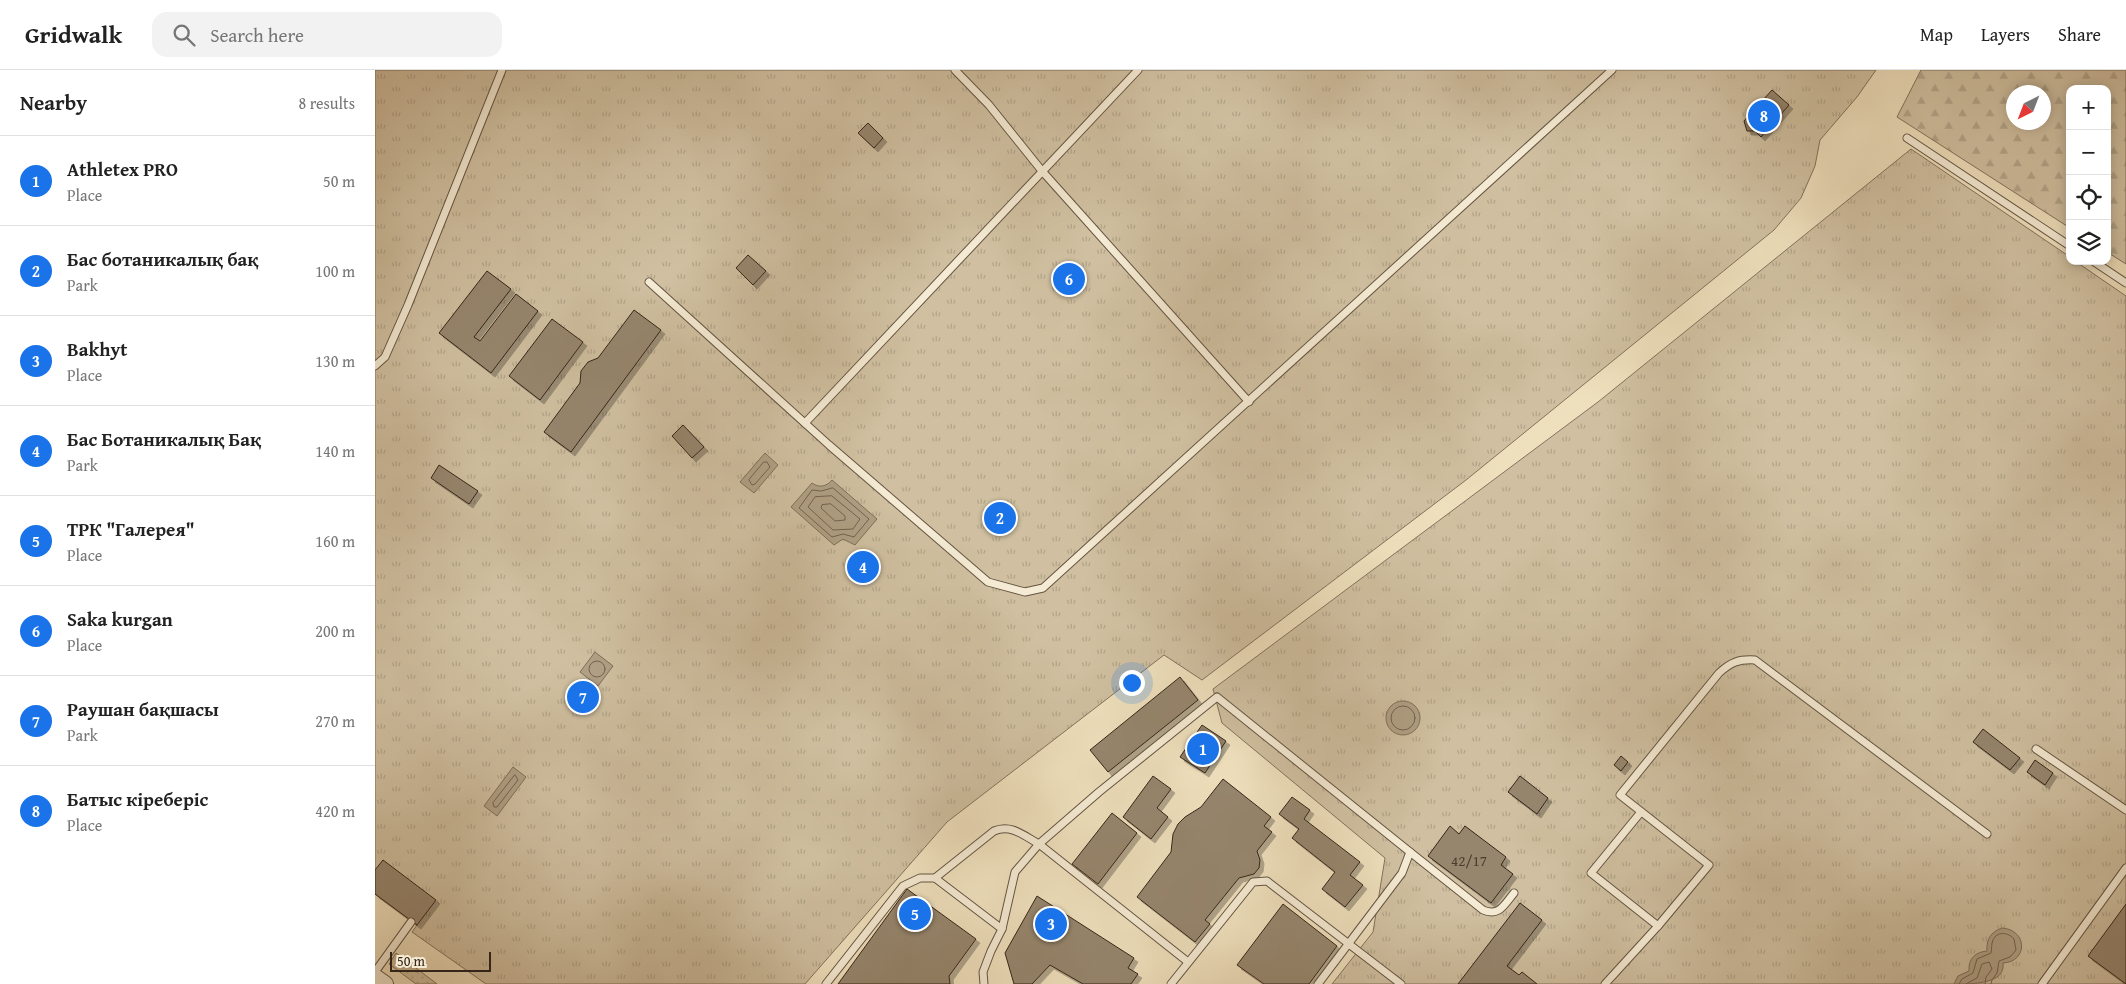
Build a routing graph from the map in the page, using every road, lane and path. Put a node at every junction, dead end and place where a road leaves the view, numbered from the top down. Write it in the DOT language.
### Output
graph roads {
  1 [pos="502,70"];
  2 [pos="955,70"];
  3 [pos="1138,70"];
  4 [pos="1612,70"];
  5 [pos="1907,138"];
  6 [pos="1042,172"];
  7 [pos="2066,243"];
  8 [pos="2099,265"];
  9 [pos="649,282"];
  10 [pos="2126,283"];
  11 [pos="375,366"];
  12 [pos="1249,402"];
  13 [pos="805,423"];
  14 [pos="2036,749"];
  15 [pos="2126,810"];
  16 [pos="1641,812"];
  17 [pos="1987,834"];
  18 [pos="1039,844"];
  19 [pos="1410,852"];
  20 [pos="2126,868"];
  21 [pos="935,878"];
  22 [pos="1514,893"];
  23 [pos="411,922"];
  24 [pos="1658,926"];
  25 [pos="1002,929"];
  26 [pos="1349,945"];
  27 [pos="1188,962"];
  28 [pos="375,972"];
  29 [pos="375,977"];
  30 [pos="385,984"];
  31 [pos="826,984"];
  32 [pos="984,984"];
  33 [pos="1171,984"];
  34 [pos="1319,984"];
  35 [pos="1401,984"];
  36 [pos="1605,984"];
  37 [pos="2042,984"];
  1 -- 11 [label="lane"];
  2 -- 6 [label="lane"];
  3 -- 6 [label="lane"];
  4 -- 12 [label="lane"];
  5 -- 7 [label="lane"];
  6 -- 12 [label="lane"];
  6 -- 13 [label="lane"];
  8 -- 10 [label="lane"];
  9 -- 13 [label="lane"];
  12 -- 13 [label="lane"];
  14 -- 15 [label="lane"];
  16 -- 17 [label="lane"];
  16 -- 24 [label="lane"];
  16 -- 24 [label="lane"];
  18 -- 19 [label="lane"];
  18 -- 21 [label="lane"];
  18 -- 25 [label="lane"];
  18 -- 27 [label="lane"];
  19 -- 22 [label="lane"];
  19 -- 26 [label="lane"];
  20 -- 37 [label="lane"];
  21 -- 25 [label="lane"];
  21 -- 31 [label="lane"];
  23 -- 28 [label="lane"];
  24 -- 36 [label="lane"];
  25 -- 32 [label="lane"];
  26 -- 27 [label="lane"];
  26 -- 34 [label="lane"];
  26 -- 35 [label="lane"];
  27 -- 33 [label="lane"];
  29 -- 30 [label="street"];
}
